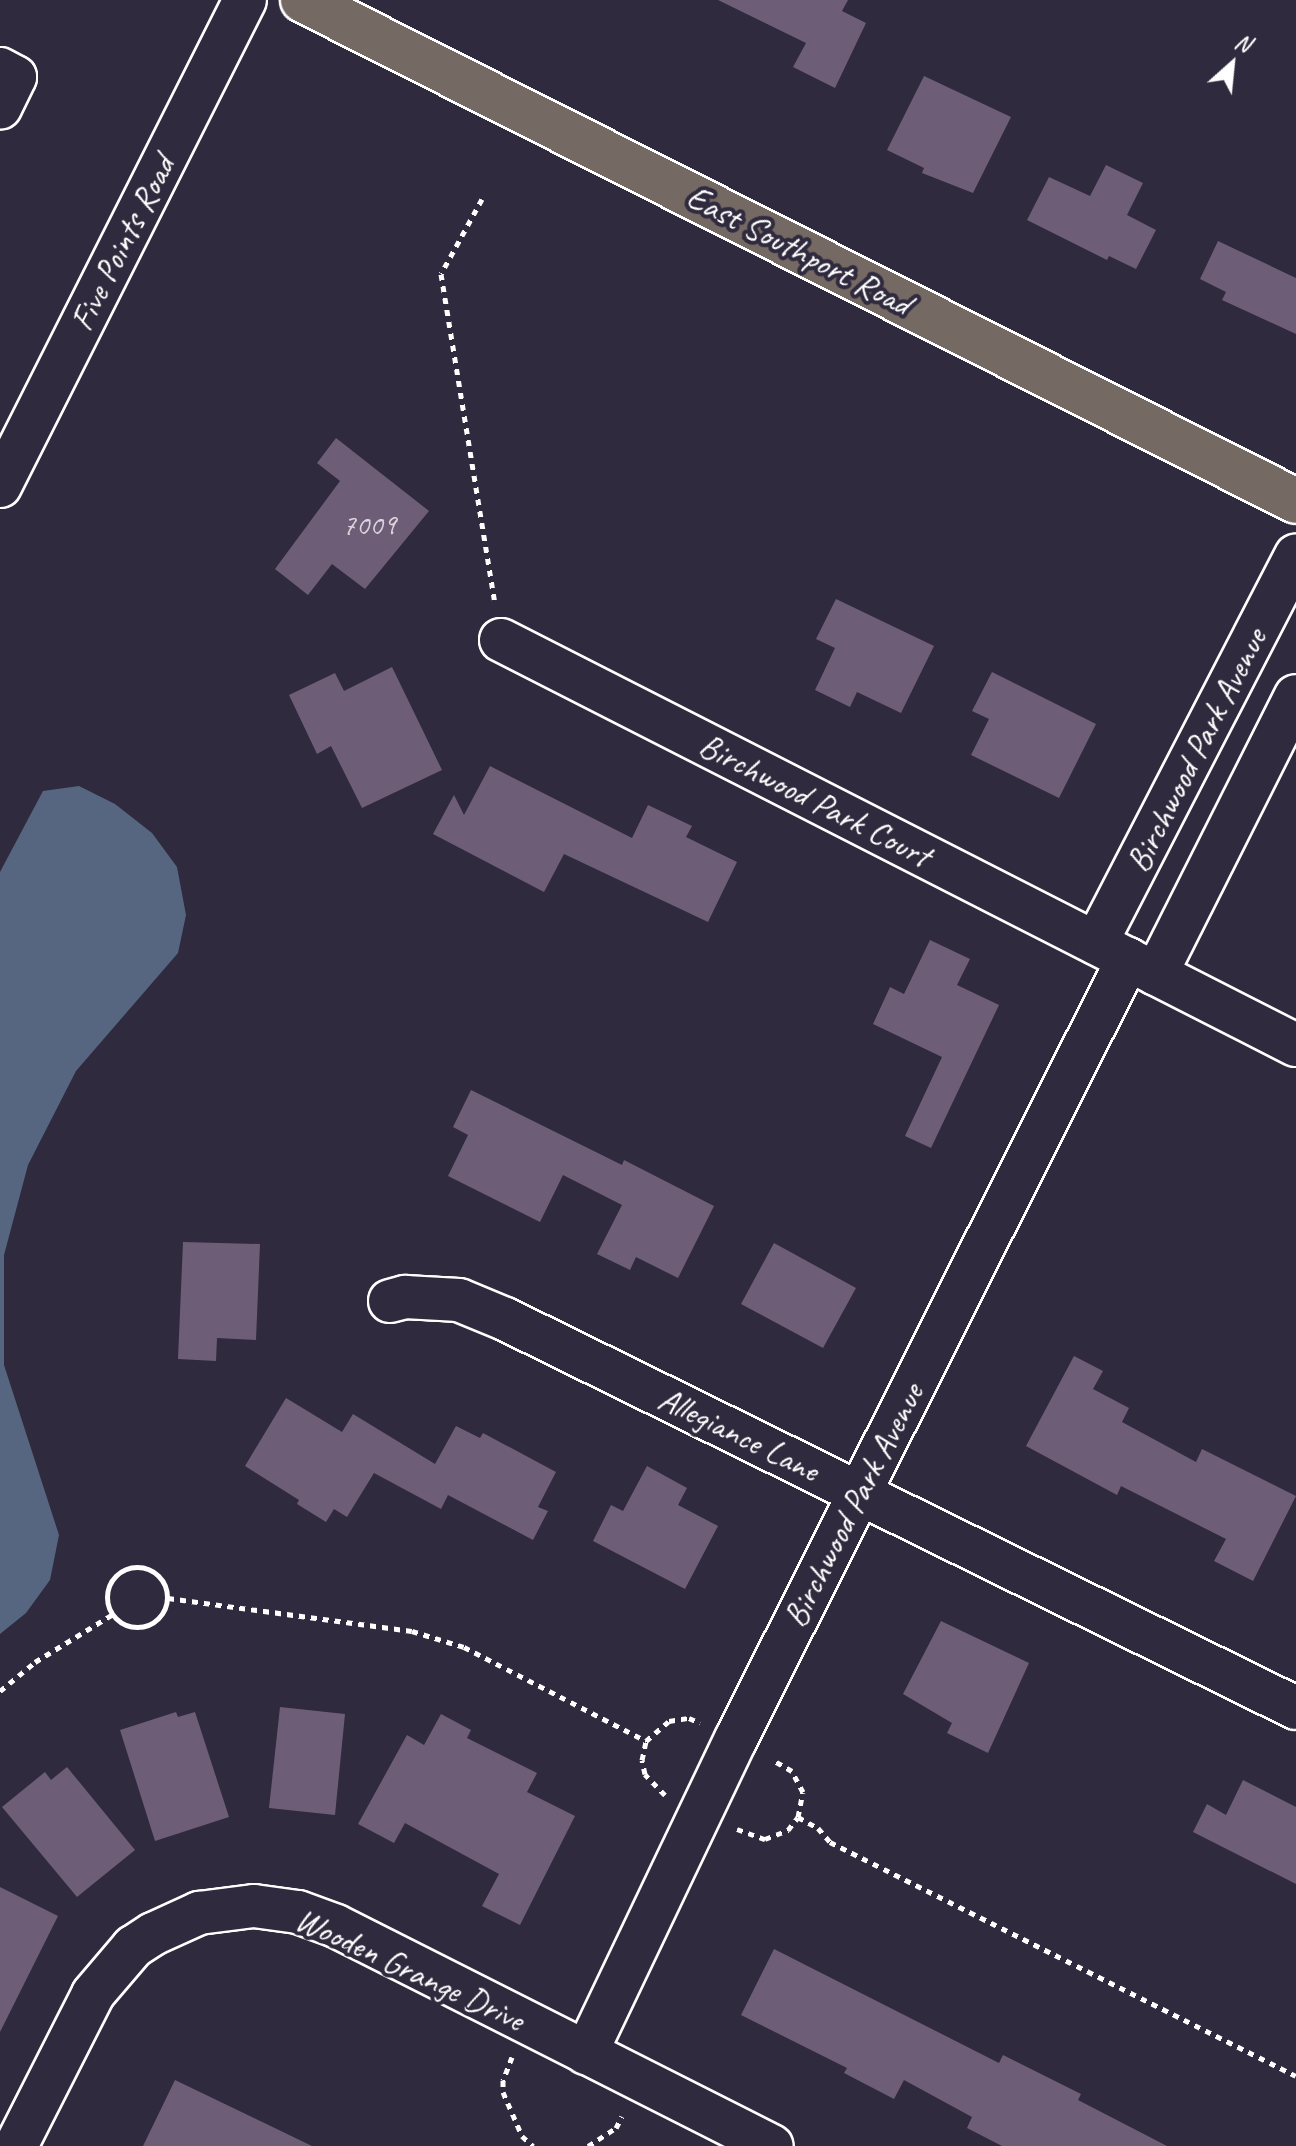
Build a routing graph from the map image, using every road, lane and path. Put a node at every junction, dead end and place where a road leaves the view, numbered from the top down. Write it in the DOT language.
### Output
graph roads {
  1 [pos="245,0"];
  2 [pos="303,0"];
  3 [pos="0,69"];
  4 [pos="0,108"];
  5 [pos="482,199"];
  6 [pos="0,486"];
  7 [pos="1296,501"];
  8 [pos="1296,556"];
  9 [pos="501,640"];
  10 [pos="1296,696"];
  11 [pos="1127,959"];
  12 [pos="1296,1045"];
  13 [pos="390,1301"];
  14 [pos="858,1493"];
  15 [pos="168,1598"];
  16 [pos="113,1614"];
  17 [pos="0,1691"];
  18 [pos="1296,1708"];
  19 [pos="706,1725"];
  20 [pos="646,1741"];
  21 [pos="773,1760"];
  22 [pos="669,1797"];
  23 [pos="798,1817"];
  24 [pos="729,1825"];
  25 [pos="517,2045"];
  26 [pos="586,2053"];
  27 [pos="1296,2076"];
  28 [pos="624,2112"];
  29 [pos="16,2146"];
  30 [pos="533,2146"];
  31 [pos="588,2146"];
  32 [pos="772,2146"];
  1 -- 6 [label="street, Five Points Road"];
  2 -- 7 [label="main road, East Southport Road"];
  3 -- 4 [label="street"];
  5 -- 9 [label="path"];
  8 -- 11 [label="street, Birchwood Park Avenue"];
  9 -- 11 [label="street, Birchwood Park Court"];
  10 -- 11 [label="street, Birchwood Park Avenue"];
  11 -- 12 [label="street, Birchwood Park Court"];
  11 -- 14 [label="street, Birchwood Park Avenue"];
  13 -- 14 [label="street, Allegiance Lane"];
  14 -- 18 [label="street, Allegiance Lane"];
  14 -- 26 [label="street, Birchwood Park Avenue"];
  15 -- 16 [label="path"];
  15 -- 16 [label="path"];
  15 -- 20 [label="path"];
  16 -- 17 [label="path"];
  19 -- 20 [label="path"];
  20 -- 22 [label="path"];
  21 -- 23 [label="path"];
  23 -- 24 [label="path"];
  23 -- 27 [label="path"];
  25 -- 30 [label="path"];
  26 -- 29 [label="street, Wooden Grange Drive"];
  26 -- 32 [label="street, Wooden Grange Drive"];
  28 -- 31 [label="path"];
}
